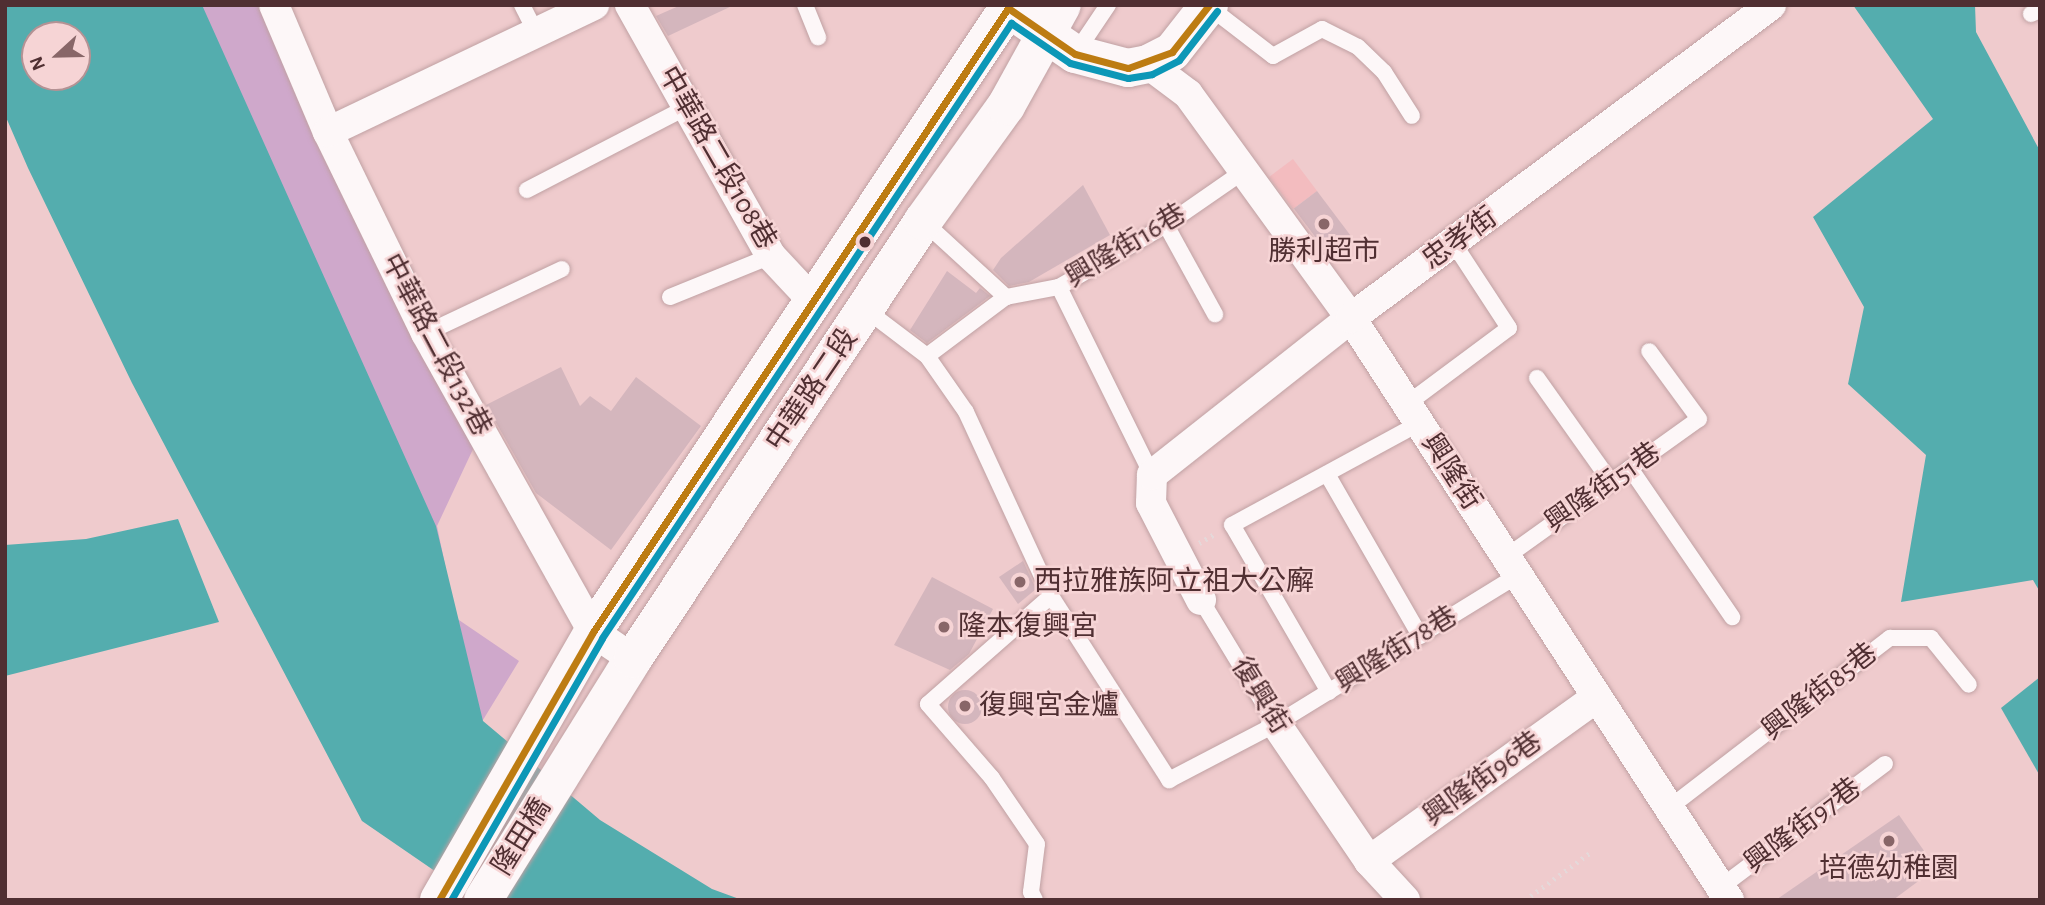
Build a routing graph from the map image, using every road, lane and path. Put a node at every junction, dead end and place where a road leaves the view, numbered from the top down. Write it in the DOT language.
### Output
graph roads {
  1 [pos="274,5"];
  2 [pos="522,5"];
  3 [pos="594,5"];
  4 [pos="630,5"];
  5 [pos="805,5"];
  6 [pos="1108,5"];
  7 [pos="1771,5"];
  8 [pos="1008,6"];
  9 [pos="1208,6"];
  10 [pos="1053,20"];
  11 [pos="537,34"];
  12 [pos="818,37"];
  13 [pos="1075,54"];
  14 [pos="1148,64"];
  15 [pos="687,107"];
  16 [pos="1412,116"];
  17 [pos="328,132"];
  18 [pos="1244,171"];
  19 [pos="527,190"];
  20 [pos="923,221"];
  21 [pos="1166,225"];
  22 [pos="1454,244"];
  23 [pos="771,256"];
  24 [pos="562,269"];
  25 [pos="1059,287"];
  26 [pos="670,297"];
  27 [pos="1006,297"];
  28 [pos="815,303"];
  29 [pos="865,309"];
  30 [pos="1215,314"];
  31 [pos="1351,318"];
  32 [pos="426,333"];
  33 [pos="1649,351"];
  34 [pos="927,356"];
  35 [pos="1537,378"];
  36 [pos="1413,414"];
  37 [pos="1630,468"];
  38 [pos="1327,474"];
  39 [pos="1152,475"];
  40 [pos="1611,482"];
  41 [pos="1512,566"];
  42 [pos="1051,596"];
  43 [pos="1201,600"];
  44 [pos="1732,617"];
  45 [pos="593,632"];
  46 [pos="1420,636"];
  47 [pos="633,659"];
  48 [pos="1969,685"];
  49 [pos="1329,692"];
  50 [pos="1597,697"];
  51 [pos="1276,724"];
  52 [pos="524,751"];
  53 [pos="1885,764"];
  54 [pos="561,774"];
  55 [pos="1669,808"];
  56 [pos="1591,852"];
  57 [pos="1368,861"];
  58 [pos="1725,893"];
  59 [pos="439,900"];
  60 [pos="482,900"];
  61 [pos="1035,900"];
  62 [pos="1405,900"];
  63 [pos="1525,900"];
  1 -- 17 [label="street, 中華路二段132巷"];
  2 -- 11 [label="lane"];
  3 -- 11 [label="street"];
  4 -- 15 [label="street, 中華路二段108巷"];
  5 -- 12 [label="lane"];
  6 -- 13 [label="lane"];
  7 -- 22 [label="street, 忠孝街"];
  8 -- 10 [label="main road"];
  8 -- 28 [label="main road, 中華路二段"];
  9 -- 14 [label="main road"];
  9 -- 16 [label="lane"];
  10 -- 13 [label="main road"];
  10 -- 20 [label="main road, 中華路二段"];
  11 -- 17 [label="street"];
  13 -- 14 [label="main road"];
  14 -- 18 [label="street, 興隆街"];
  15 -- 19 [label="lane"];
  15 -- 23 [label="street, 中華路二段108巷"];
  17 -- 32 [label="street, 中華路二段132巷"];
  18 -- 21 [label="lane, 興隆街16巷"];
  18 -- 31 [label="street, 興隆街"];
  20 -- 27 [label="lane"];
  20 -- 29 [label="main road, 中華路二段"];
  21 -- 25 [label="lane, 興隆街16巷"];
  21 -- 30 [label="lane"];
  22 -- 31 [label="street, 忠孝街"];
  22 -- 36 [label="lane"];
  23 -- 26 [label="lane"];
  23 -- 28 [label="street, 中華路二段108巷"];
  24 -- 32 [label="lane"];
  25 -- 27 [label="lane, 興隆街16巷"];
  25 -- 39 [label="lane"];
  27 -- 34 [label="lane, 興隆街16巷"];
  28 -- 45 [label="main road, 中華路二段"];
  29 -- 34 [label="lane"];
  29 -- 47 [label="main road, 中華路二段"];
  31 -- 36 [label="street, 興隆街"];
  31 -- 39 [label="street, 忠孝街"];
  32 -- 45 [label="street, 中華路二段132巷"];
  33 -- 37 [label="lane, 興隆街51巷"];
  34 -- 42 [label="lane"];
  35 -- 40 [label="lane"];
  36 -- 38 [label="lane"];
  36 -- 41 [label="street, 興隆街"];
  37 -- 40 [label="lane, 興隆街51巷"];
  37 -- 44 [label="lane"];
  38 -- 46 [label="lane"];
  38 -- 49 [label="lane"];
  39 -- 43 [label="street, 復興街"];
  40 -- 41 [label="lane, 興隆街51巷"];
  41 -- 46 [label="lane, 興隆街78巷"];
  41 -- 50 [label="street, 興隆街"];
  42 -- 51 [label="lane, 興隆街78巷"];
  42 -- 61 [label="lane"];
  43 -- 51 [label="lane, 復興街"];
  45 -- 47 [label="street, 中華路二段132巷"];
  45 -- 52 [label="main road, 中華路二段"];
  46 -- 49 [label="lane, 興隆街78巷"];
  47 -- 54 [label="main road, 中華路二段"];
  48 -- 55 [label="lane, 興隆街85巷"];
  49 -- 51 [label="lane, 興隆街78巷"];
  50 -- 55 [label="street, 興隆街"];
  50 -- 57 [label="street, 興隆街96巷"];
  51 -- 57 [label="street, 復興街"];
  52 -- 59 [label="main road, 隆田橋"];
  53 -- 58 [label="lane, 興隆街97巷"];
  54 -- 60 [label="main road, 隆田橋"];
  55 -- 58 [label="street, 興隆街"];
  56 -- 63 [label="path"];
  57 -- 62 [label="street, 復興街"];
}
